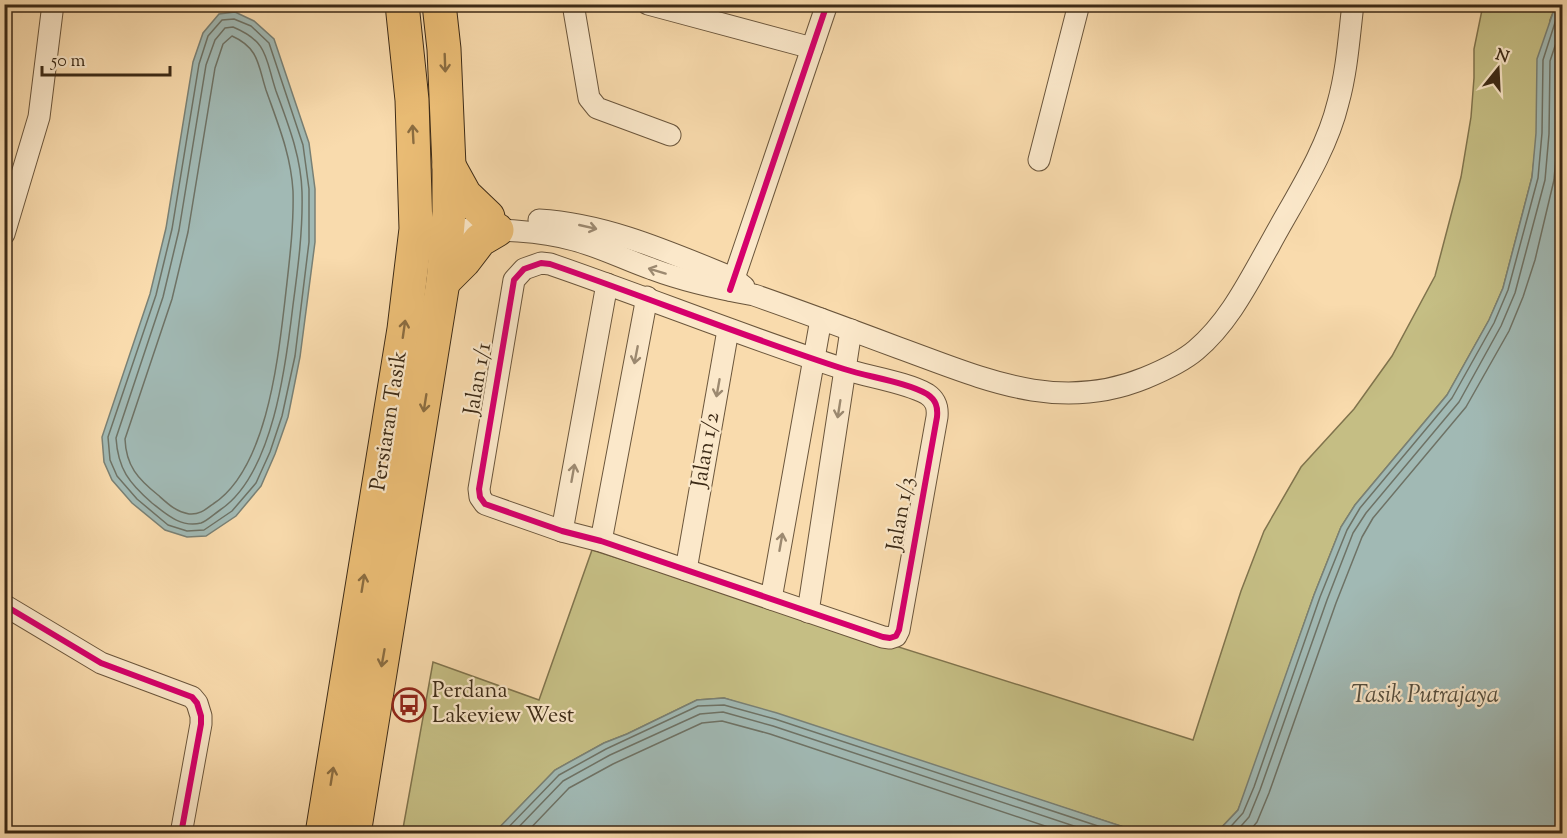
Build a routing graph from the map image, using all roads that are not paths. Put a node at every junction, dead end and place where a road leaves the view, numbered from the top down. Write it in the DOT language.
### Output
graph roads {
  1 [pos="53,4"];
  2 [pos="402,4"];
  3 [pos="439,4"];
  4 [pos="573,4"];
  5 [pos="648,4"];
  6 [pos="827,4"];
  7 [pos="1079,4"];
  8 [pos="1353,4"];
  9 [pos="812,48"];
  10 [pos="670,135"];
  11 [pos="1039,160"];
  12 [pos="449,166"];
  13 [pos="432,220"];
  14 [pos="493,223"];
  15 [pos="5,228"];
  16 [pos="443,282"];
  17 [pos="608,284"];
  18 [pos="731,284"];
  19 [pos="647,297"];
  20 [pos="821,319"];
  21 [pos="728,330"];
  22 [pos="851,330"];
  23 [pos="813,358"];
  24 [pos="844,370"];
  25 [pos="562,531"];
  26 [pos="601,541"];
  27 [pos="686,570"];
  28 [pos="771,599"];
  29 [pos="4,604"];
  30 [pos="808,612"];
  31 [pos="181,834"];
  32 [pos="322,834"];
  33 [pos="354,834"];
  1 -- 15 [label="street"];
  13 -- 2 [label="main road, Persiaran Tasik, one-way"];
  3 -- 12 [label="main road, Persiaran Tasik, one-way"];
  4 -- 10 [label="street"];
  5 -- 9 [label="street"];
  6 -- 9 [label="street"];
  7 -- 11 [label="street"];
  8 -- 22 [label="street"];
  9 -- 18 [label="street"];
  12 -- 13 [label="main road, Persiaran Tasik"];
  12 -- 14 [label="main road"];
  13 -- 14 [label="street"];
  13 -- 16 [label="main road, Persiaran Tasik"];
  32 -- 13 [label="main road, Persiaran Tasik, one-way"];
  14 -- 16 [label="main road"];
  14 -- 18 [label="street"];
  16 -- 33 [label="main road, Persiaran Tasik, one-way"];
  17 -- 19 [label="street"];
  25 -- 17 [label="street, one-way"];
  17 -- 25 [label="street, Jalan 1/1"];
  18 -- 20 [label="street"];
  19 -- 21 [label="street"];
  19 -- 26 [label="street, one-way"];
  20 -- 22 [label="street"];
  20 -- 23 [label="street"];
  21 -- 23 [label="street"];
  21 -- 27 [label="street, Jalan 1/2, one-way"];
  22 -- 24 [label="street"];
  23 -- 24 [label="street"];
  28 -- 23 [label="street, one-way"];
  24 -- 30 [label="street, one-way"];
  24 -- 30 [label="street, Jalan 1/3"];
  25 -- 26 [label="street"];
  26 -- 27 [label="street"];
  27 -- 28 [label="street"];
  28 -- 30 [label="street"];
  29 -- 31 [label="street"];
}
